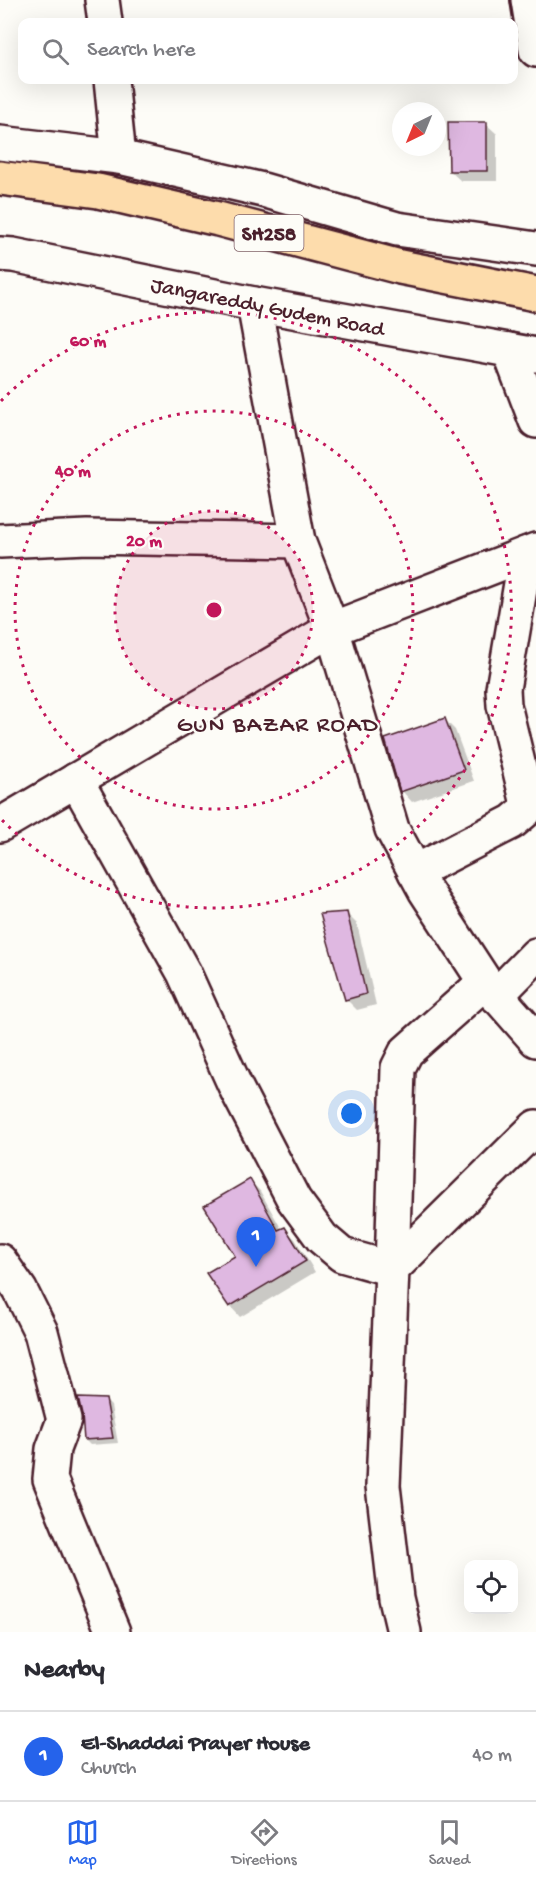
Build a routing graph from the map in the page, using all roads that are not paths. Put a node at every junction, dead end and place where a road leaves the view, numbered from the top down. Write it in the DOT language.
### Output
graph roads {
  1 [pos="102,0"];
  2 [pos="528,0"];
  3 [pos="104,18"];
  4 [pos="536,50"];
  5 [pos="111,84"];
  6 [pos="0,143"];
  7 [pos="119,157"];
  8 [pos="0,178"];
  9 [pos="536,249"];
  10 [pos="0,254"];
  11 [pos="536,294"];
  12 [pos="254,304"];
  13 [pos="523,353"];
  14 [pos="536,421"];
  15 [pos="0,541"];
  16 [pos="298,541"];
  17 [pos="531,552"];
  18 [pos="332,628"];
  19 [pos="76,780"];
  20 [pos="0,825"];
  21 [pos="415,872"];
  22 [pos="536,956"];
  23 [pos="490,989"];
  24 [pos="536,1040"];
  25 [pos="536,1127"];
  26 [pos="0,1261"];
  27 [pos="392,1269"];
  28 [pos="113,1632"];
  29 [pos="404,1632"];
  1 -- 3 [label="street"];
  2 -- 4 [label="street"];
  5 -- 7 [label="street"];
  6 -- 7 [label="street"];
  7 -- 9 [label="street"];
  8 -- 11 [label="main road, SH258"];
  10 -- 12 [label="street, Jangareddy Gudem Road"];
  12 -- 13 [label="street, Jangareddy Gudem Road"];
  12 -- 16 [label="street"];
  13 -- 14 [label="street"];
  15 -- 16 [label="street"];
  16 -- 18 [label="street"];
  17 -- 18 [label="street"];
  17 -- 21 [label="street"];
  18 -- 19 [label="street"];
  18 -- 21 [label="street"];
  19 -- 20 [label="street"];
  19 -- 27 [label="street"];
  21 -- 23 [label="street"];
  22 -- 23 [label="street"];
  23 -- 24 [label="street"];
  23 -- 27 [label="street"];
  25 -- 27 [label="street"];
  26 -- 28 [label="street"];
  27 -- 29 [label="street"];
}
